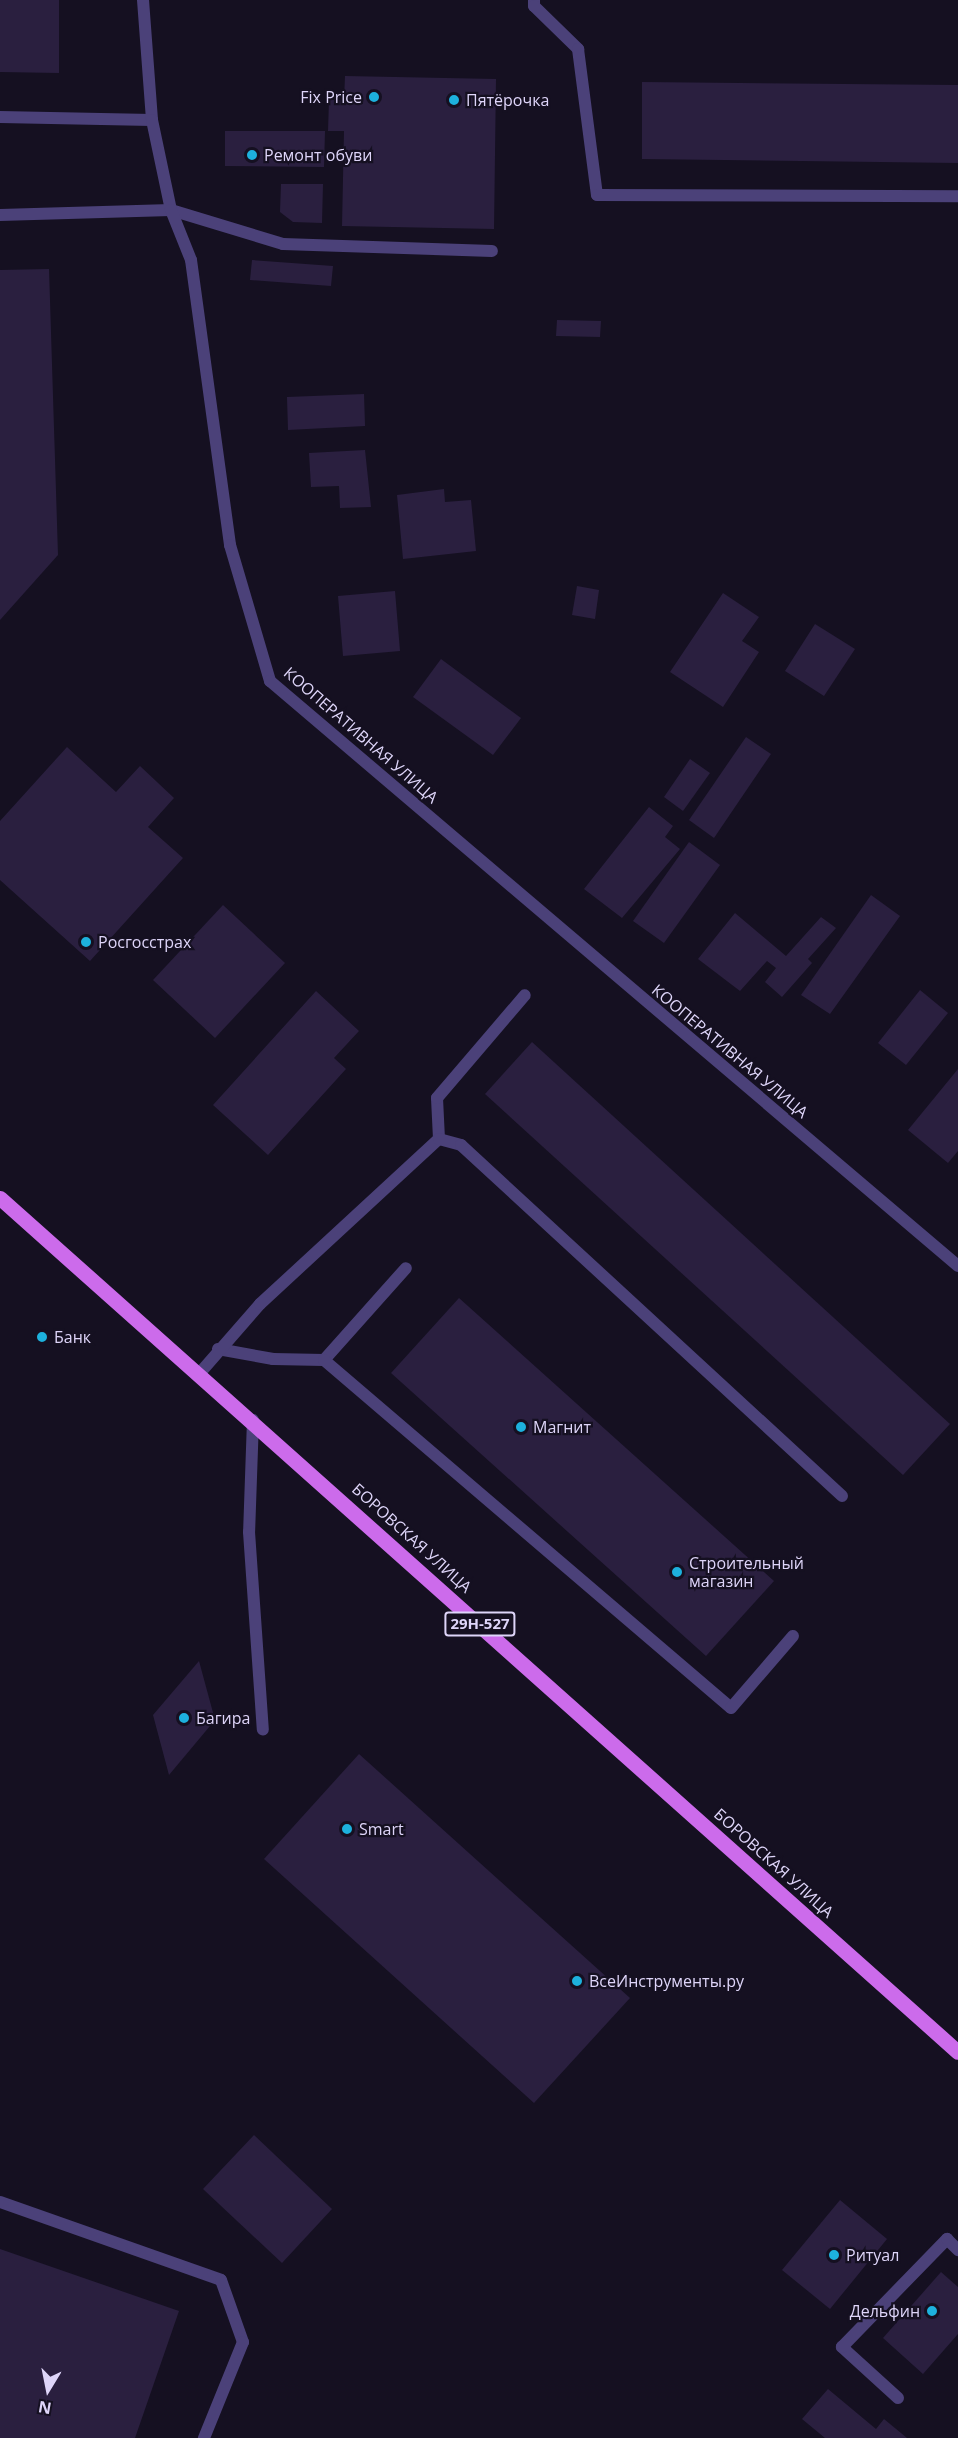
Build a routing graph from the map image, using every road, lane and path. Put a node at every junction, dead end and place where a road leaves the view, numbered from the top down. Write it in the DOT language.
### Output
graph roads {
  1 [pos="143,0"];
  2 [pos="534,0"];
  3 [pos="0,117"];
  4 [pos="152,120"];
  5 [pos="958,196"];
  6 [pos="171,210"];
  7 [pos="0,215"];
  8 [pos="492,251"];
  9 [pos="525,995"];
  10 [pos="438,1139"];
  11 [pos="0,1198"];
  12 [pos="958,1266"];
  13 [pos="405,1268"];
  14 [pos="218,1349"];
  15 [pos="324,1360"];
  16 [pos="199,1374"];
  17 [pos="253,1420"];
  18 [pos="842,1496"];
  19 [pos="793,1636"];
  20 [pos="263,1730"];
  21 [pos="958,2052"];
  22 [pos="0,2202"];
  23 [pos="958,2250"];
  24 [pos="898,2398"];
  25 [pos="204,2438"];
  1 -- 4 [label="street, КООПЕРАТИВНАЯ УЛИЦА"];
  2 -- 5 [label="street"];
  3 -- 4 [label="street"];
  4 -- 6 [label="street, КООПЕРАТИВНАЯ УЛИЦА"];
  6 -- 7 [label="street"];
  6 -- 8 [label="street"];
  6 -- 12 [label="street, КООПЕРАТИВНАЯ УЛИЦА"];
  9 -- 10 [label="street"];
  10 -- 14 [label="street"];
  10 -- 18 [label="street"];
  11 -- 16 [label="main road, БОРОВСКАЯ УЛИЦА / 29Н-527"];
  13 -- 15 [label="street"];
  14 -- 15 [label="street"];
  14 -- 16 [label="street"];
  15 -- 19 [label="street"];
  16 -- 17 [label="main road, БОРОВСКАЯ УЛИЦА / 29Н-527"];
  17 -- 20 [label="street"];
  17 -- 21 [label="main road, БОРОВСКАЯ УЛИЦА / 29Н-527"];
  22 -- 25 [label="street"];
  23 -- 24 [label="street"];
}
